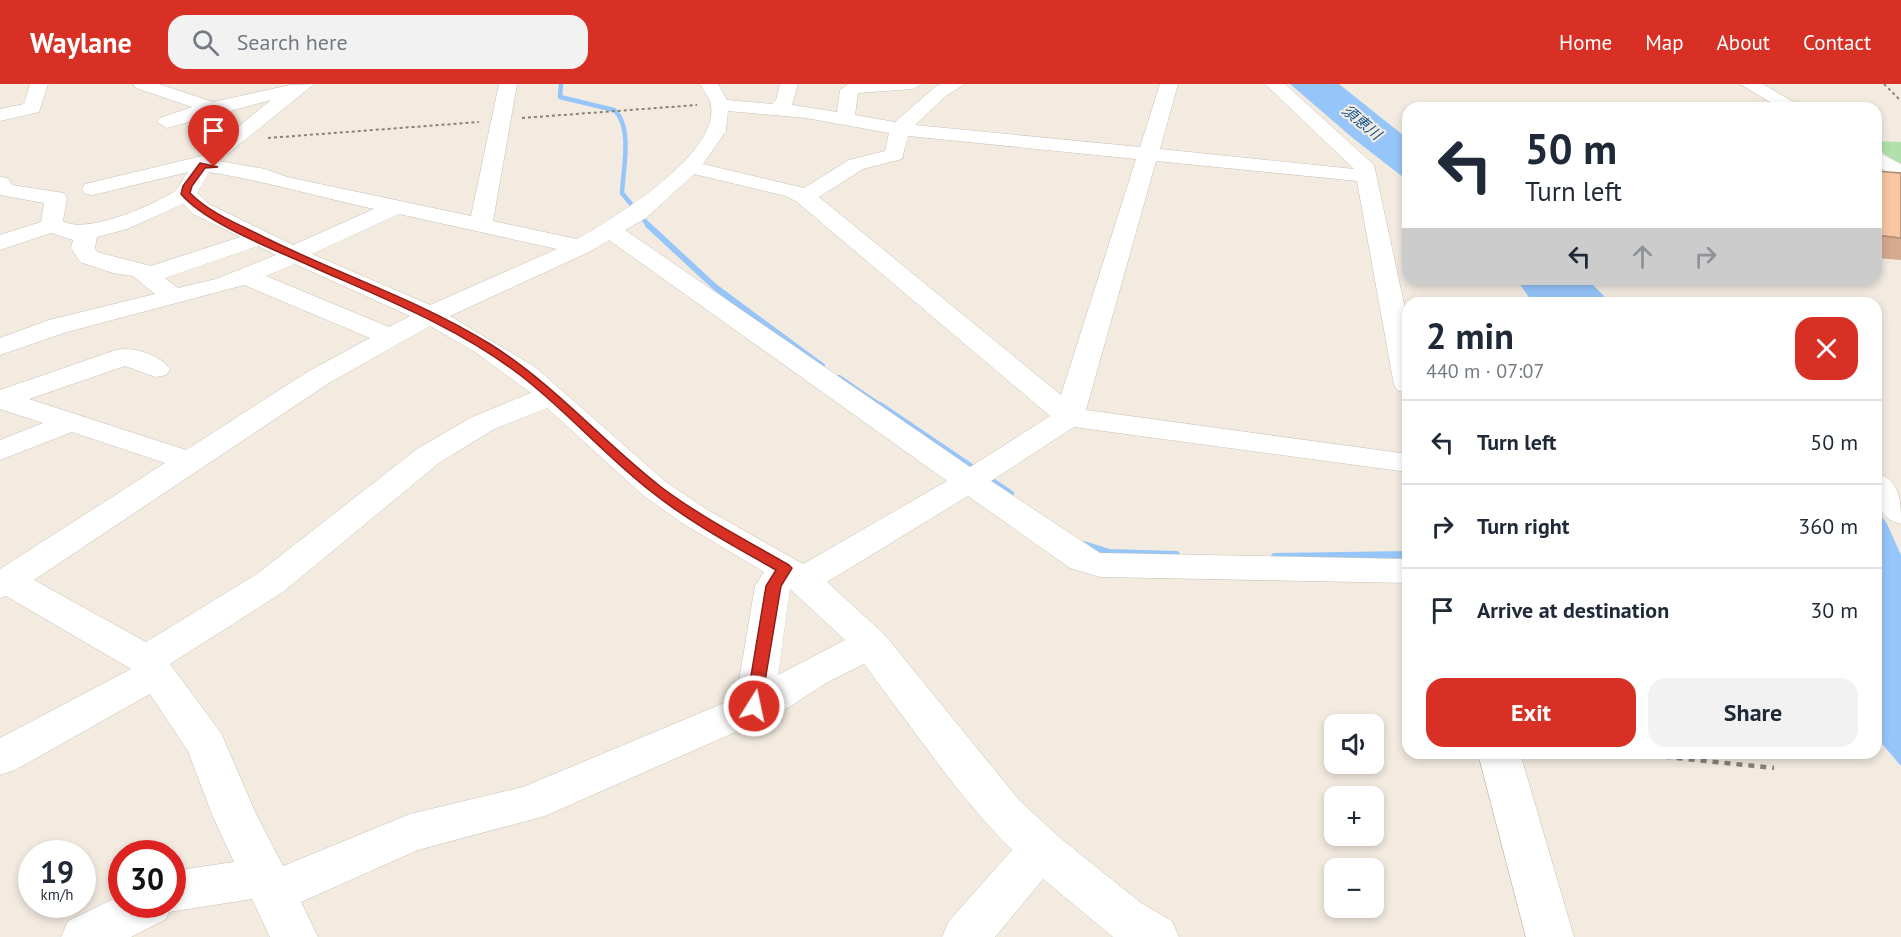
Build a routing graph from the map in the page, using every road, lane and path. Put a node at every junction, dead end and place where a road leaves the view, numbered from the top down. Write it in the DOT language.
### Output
graph roads {
  1 [pos="39,84"];
  2 [pos="142,84"];
  3 [pos="508,84"];
  4 [pos="789,84"];
  5 [pos="913,84"];
  6 [pos="1169,84"];
  7 [pos="1274,84"];
  8 [pos="1749,84"];
  9 [pos="1884,84"];
  10 [pos="945,85"];
  11 [pos="203,87"];
  12 [pos="302,87"];
  13 [pos="180,95"];
  14 [pos="716,97"];
  15 [pos="1901,101"];
  16 [pos="1783,102"];
  17 [pos="215,108"];
  18 [pos="776,110"];
  19 [pos="0,115"];
  20 [pos="839,119"];
  21 [pos="501,120"];
  22 [pos="167,122"];
  23 [pos="256,122"];
  24 [pos="899,129"];
  25 [pos="231,140"];
  26 [pos="1148,155"];
  27 [pos="1882,161"];
  28 [pos="206,163"];
  29 [pos="690,167"];
  30 [pos="1901,173"];
  31 [pos="1365,176"];
  32 [pos="0,183"];
  33 [pos="1882,184"];
  34 [pos="1901,186"];
  35 [pos="93,189"];
  36 [pos="186,194"];
  37 [pos="805,197"];
  38 [pos="397,207"];
  39 [pos="53,225"];
  40 [pos="481,225"];
  41 [pos="611,231"];
  42 [pos="86,234"];
  43 [pos="260,238"];
  44 [pos="0,243"];
  45 [pos="581,248"];
  46 [pos="294,255"];
  47 [pos="146,276"];
  48 [pos="243,276"];
  49 [pos="172,297"];
  50 [pos="430,315"];
  51 [pos="387,338"];
  52 [pos="0,347"];
  53 [pos="1402,348"];
  54 [pos="156,369"];
  55 [pos="550,396"];
  56 [pos="1,399"];
  57 [pos="1069,417"];
  58 [pos="71,422"];
  59 [pos="0,451"];
  60 [pos="190,461"];
  61 [pos="1402,462"];
  62 [pos="969,481"];
  63 [pos="1882,490"];
  64 [pos="1901,514"];
  65 [pos="1402,572"];
  66 [pos="794,574"];
  67 [pos="4,583"];
  68 [pos="871,644"];
  69 [pos="151,667"];
  70 [pos="754,706"];
  71 [pos="0,758"];
  72 [pos="1500,759"];
  73 [pos="1687,759"];
  74 [pos="1774,768"];
  75 [pos="1043,851"];
  76 [pos="269,884"];
  77 [pos="186,891"];
  78 [pos="122,918"];
  79 [pos="1132,931"];
  80 [pos="85,937"];
  81 [pos="294,937"];
  82 [pos="966,937"];
  83 [pos="1550,937"];
  1 -- 19 [label="street"];
  2 -- 13 [label="street"];
  3 -- 21 [label="street"];
  4 -- 18 [label="street"];
  5 -- 20 [label="street"];
  6 -- 26 [label="street"];
  7 -- 31 [label="street"];
  8 -- 16 [label="street"];
  9 -- 15 [label="path"];
  10 -- 24 [label="street"];
  11 -- 13 [label="street"];
  12 -- 17 [label="street"];
  12 -- 23 [label="street"];
  13 -- 17 [label="street"];
  14 -- 18 [label="street"];
  14 -- 21 [label="path"];
  14 -- 29 [label="street"];
  17 -- 22 [label="street"];
  17 -- 23 [label="street"];
  18 -- 20 [label="street"];
  20 -- 24 [label="street"];
  21 -- 25 [label="path"];
  21 -- 40 [label="street"];
  23 -- 25 [label="street"];
  24 -- 26 [label="street"];
  24 -- 37 [label="street"];
  25 -- 28 [label="street"];
  26 -- 31 [label="street"];
  26 -- 57 [label="street"];
  27 -- 30 [label="street"];
  28 -- 35 [label="street"];
  28 -- 36 [label="street"];
  28 -- 38 [label="street"];
  29 -- 37 [label="street"];
  29 -- 41 [label="street"];
  31 -- 53 [label="street"];
  32 -- 39 [label="street"];
  33 -- 34 [label="street"];
  36 -- 42 [label="street"];
  36 -- 43 [label="street"];
  37 -- 57 [label="street"];
  38 -- 40 [label="street"];
  38 -- 46 [label="street"];
  39 -- 42 [label="street"];
  39 -- 44 [label="street"];
  40 -- 45 [label="street"];
  41 -- 45 [label="street"];
  41 -- 62 [label="street"];
  42 -- 47 [label="street"];
  43 -- 46 [label="street"];
  43 -- 47 [label="street"];
  45 -- 50 [label="street"];
  46 -- 48 [label="street"];
  46 -- 50 [label="street"];
  47 -- 49 [label="street"];
  48 -- 49 [label="street"];
  48 -- 51 [label="street"];
  49 -- 52 [label="street"];
  50 -- 51 [label="street"];
  50 -- 55 [label="street"];
  51 -- 60 [label="street"];
  54 -- 56 [label="street"];
  55 -- 66 [label="street"];
  55 -- 69 [label="street"];
  56 -- 58 [label="street"];
  57 -- 61 [label="street"];
  57 -- 62 [label="street"];
  58 -- 59 [label="street"];
  58 -- 60 [label="street"];
  60 -- 67 [label="street"];
  62 -- 65 [label="street"];
  62 -- 66 [label="street"];
  63 -- 64 [label="street"];
  66 -- 68 [label="street"];
  66 -- 70 [label="street"];
  67 -- 69 [label="street"];
  68 -- 70 [label="street"];
  68 -- 75 [label="street"];
  69 -- 71 [label="street"];
  69 -- 76 [label="street"];
  70 -- 76 [label="street"];
  72 -- 83 [label="street"];
  73 -- 74 [label="path"];
  75 -- 79 [label="street"];
  75 -- 82 [label="street"];
  76 -- 77 [label="street"];
  76 -- 81 [label="street"];
  78 -- 80 [label="street"];
}
